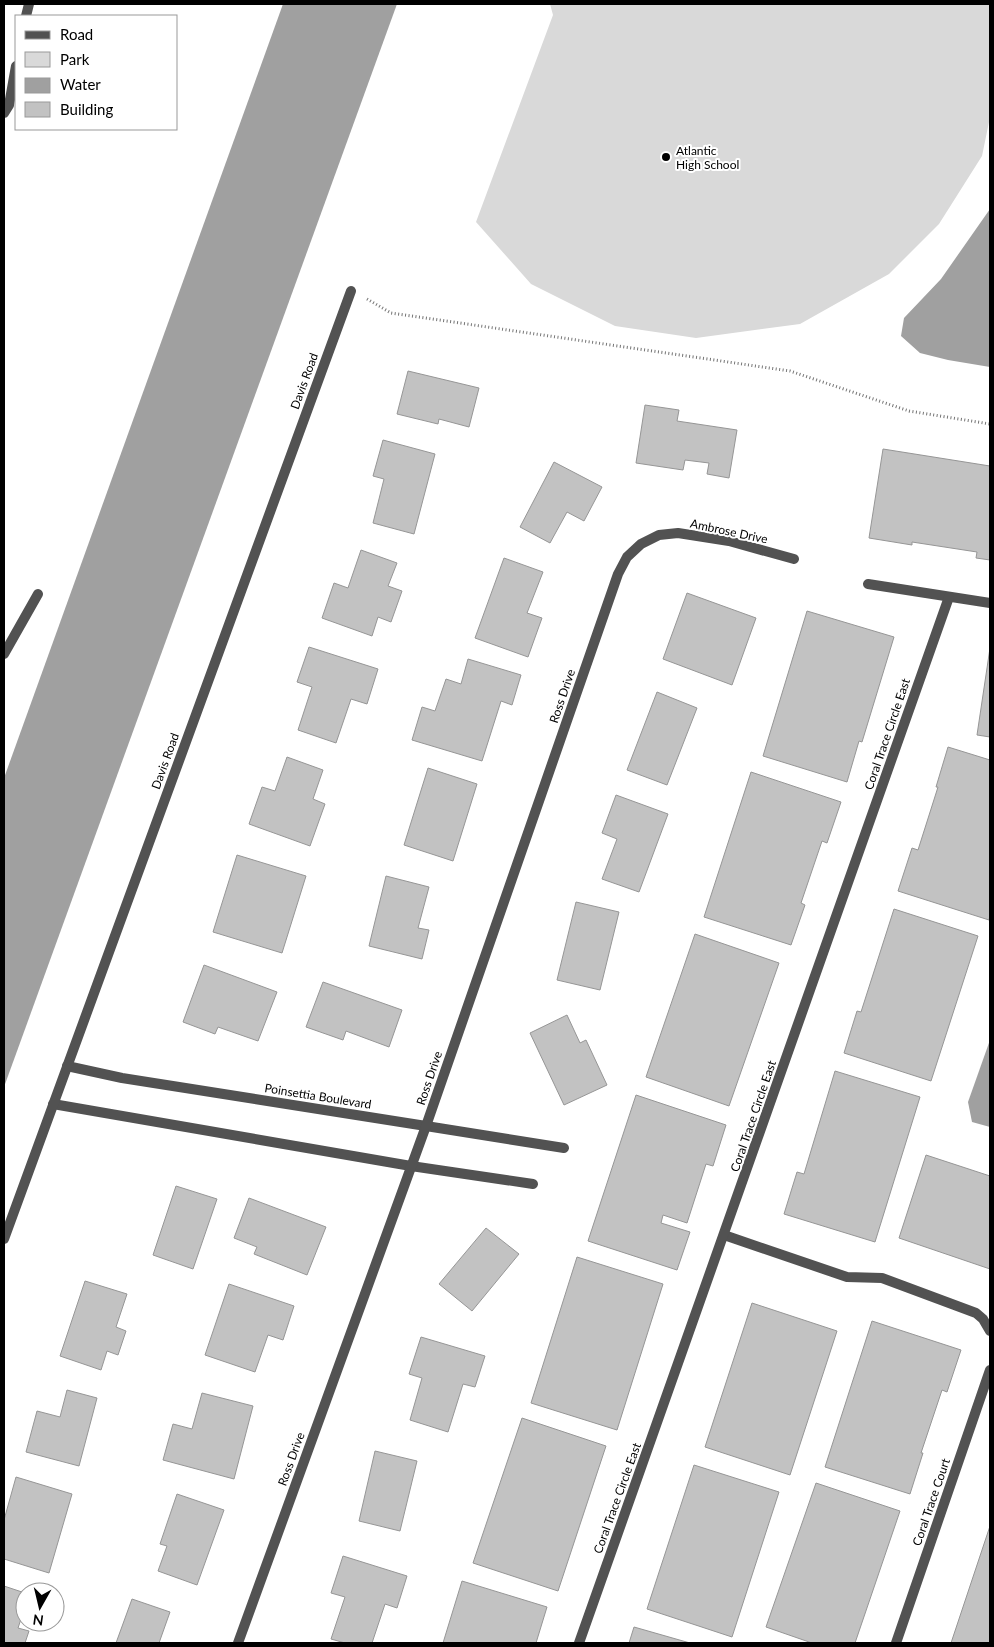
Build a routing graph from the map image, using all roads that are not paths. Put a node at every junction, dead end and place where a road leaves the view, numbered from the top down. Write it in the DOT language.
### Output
graph roads {
  1 [pos="15,71"];
  2 [pos="4,114"];
  3 [pos="350,291"];
  4 [pos="658,535"];
  5 [pos="794,559"];
  6 [pos="868,584"];
  7 [pos="38,594"];
  8 [pos="949,597"];
  9 [pos="990,603"];
  10 [pos="4,654"];
  11 [pos="68,1066"];
  12 [pos="53,1104"];
  13 [pos="426,1126"];
  14 [pos="564,1148"];
  15 [pos="411,1166"];
  16 [pos="534,1184"];
  17 [pos="724,1235"];
  18 [pos="4,1240"];
  19 [pos="990,1331"];
  20 [pos="990,1370"];
  21 [pos="238,1643"];
  22 [pos="579,1643"];
  23 [pos="896,1643"];
  1 -- 2 [label="street"];
  3 -- 11 [label="street, Davis Road"];
  4 -- 5 [label="street, Ambrose Drive"];
  4 -- 13 [label="street, Ross Drive"];
  6 -- 8 [label="street"];
  7 -- 10 [label="street"];
  8 -- 9 [label="street"];
  8 -- 17 [label="street, Coral Trace Circle East"];
  11 -- 12 [label="street, Davis Road"];
  11 -- 13 [label="street, Poinsettia Boulevard"];
  12 -- 15 [label="street"];
  12 -- 18 [label="street, Davis Road"];
  13 -- 14 [label="street, Poinsettia Boulevard"];
  13 -- 15 [label="street, Ross Drive"];
  15 -- 16 [label="street"];
  15 -- 21 [label="street, Ross Drive"];
  17 -- 19 [label="street"];
  17 -- 22 [label="street, Coral Trace Circle East"];
  20 -- 23 [label="street, Coral Trace Court"];
}
